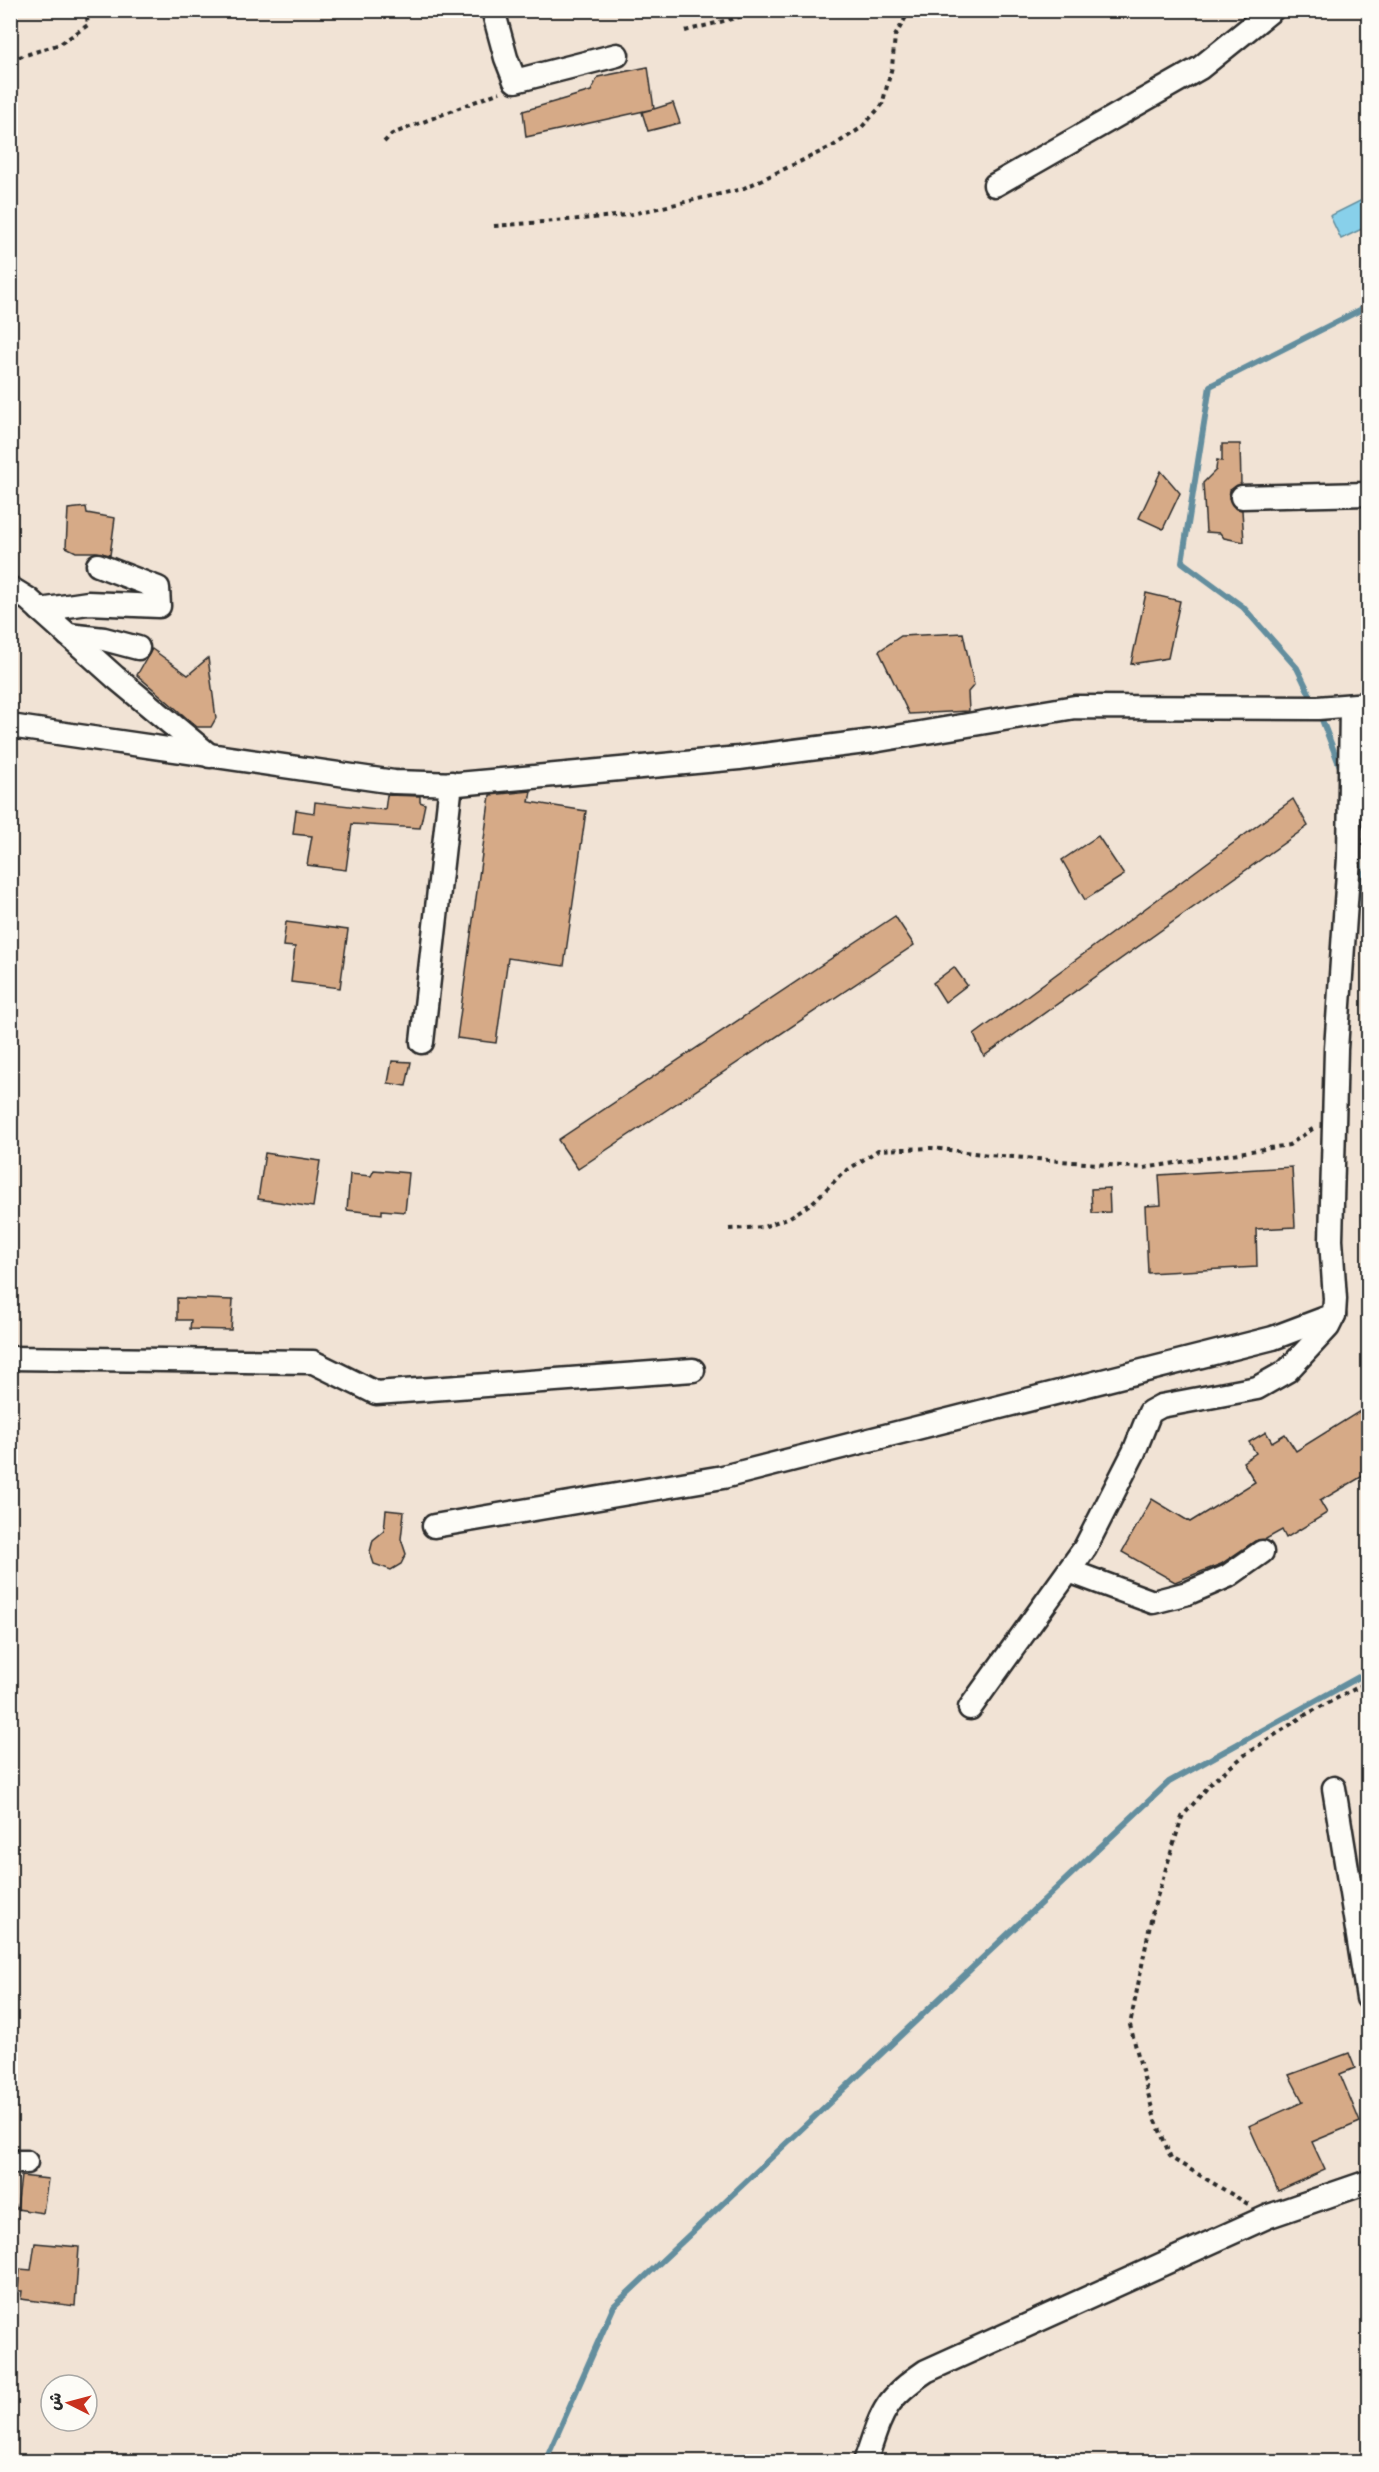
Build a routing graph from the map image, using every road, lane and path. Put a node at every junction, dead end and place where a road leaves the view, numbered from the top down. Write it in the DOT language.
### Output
graph roads {
  1 [pos="86,10"];
  2 [pos="493,10"];
  3 [pos="766,10"];
  4 [pos="910,10"];
  5 [pos="1272,10"];
  6 [pos="685,31"];
  7 [pos="617,55"];
  8 [pos="10,60"];
  9 [pos="513,76"];
  10 [pos="384,142"];
  11 [pos="995,185"];
  12 [pos="494,226"];
  13 [pos="1368,494"];
  14 [pos="1242,498"];
  15 [pos="98,565"];
  16 [pos="10,588"];
  17 [pos="40,610"];
  18 [pos="68,635"];
  19 [pos="138,648"];
  20 [pos="1352,706"];
  21 [pos="10,726"];
  22 [pos="211,756"];
  23 [pos="451,783"];
  24 [pos="422,1042"];
  25 [pos="1334,1114"];
  26 [pos="729,1230"];
  27 [pos="1334,1316"];
  28 [pos="10,1358"];
  29 [pos="693,1370"];
  30 [pos="434,1526"];
  31 [pos="1262,1552"];
  32 [pos="1069,1571"];
  33 [pos="1368,1682"];
  34 [pos="970,1708"];
  35 [pos="1334,1788"];
  36 [pos="1368,1998"];
  37 [pos="1368,2181"];
  38 [pos="1269,2217"];
  39 [pos="865,2462"];
  1 -- 8 [label="path"];
  2 -- 9 [label="street"];
  3 -- 6 [label="path"];
  4 -- 12 [label="path"];
  5 -- 11 [label="street"];
  7 -- 9 [label="street"];
  9 -- 10 [label="path"];
  13 -- 14 [label="street"];
  15 -- 17 [label="street"];
  16 -- 17 [label="street"];
  17 -- 18 [label="street"];
  18 -- 19 [label="street"];
  18 -- 22 [label="street"];
  20 -- 23 [label="street"];
  20 -- 25 [label="street"];
  21 -- 22 [label="street"];
  22 -- 23 [label="street"];
  23 -- 24 [label="street"];
  25 -- 26 [label="path"];
  25 -- 27 [label="street"];
  27 -- 30 [label="street"];
  27 -- 32 [label="street"];
  28 -- 29 [label="street"];
  31 -- 32 [label="street"];
  32 -- 34 [label="street"];
  33 -- 38 [label="path"];
  35 -- 36 [label="street"];
  37 -- 38 [label="street"];
  38 -- 39 [label="street"];
}
